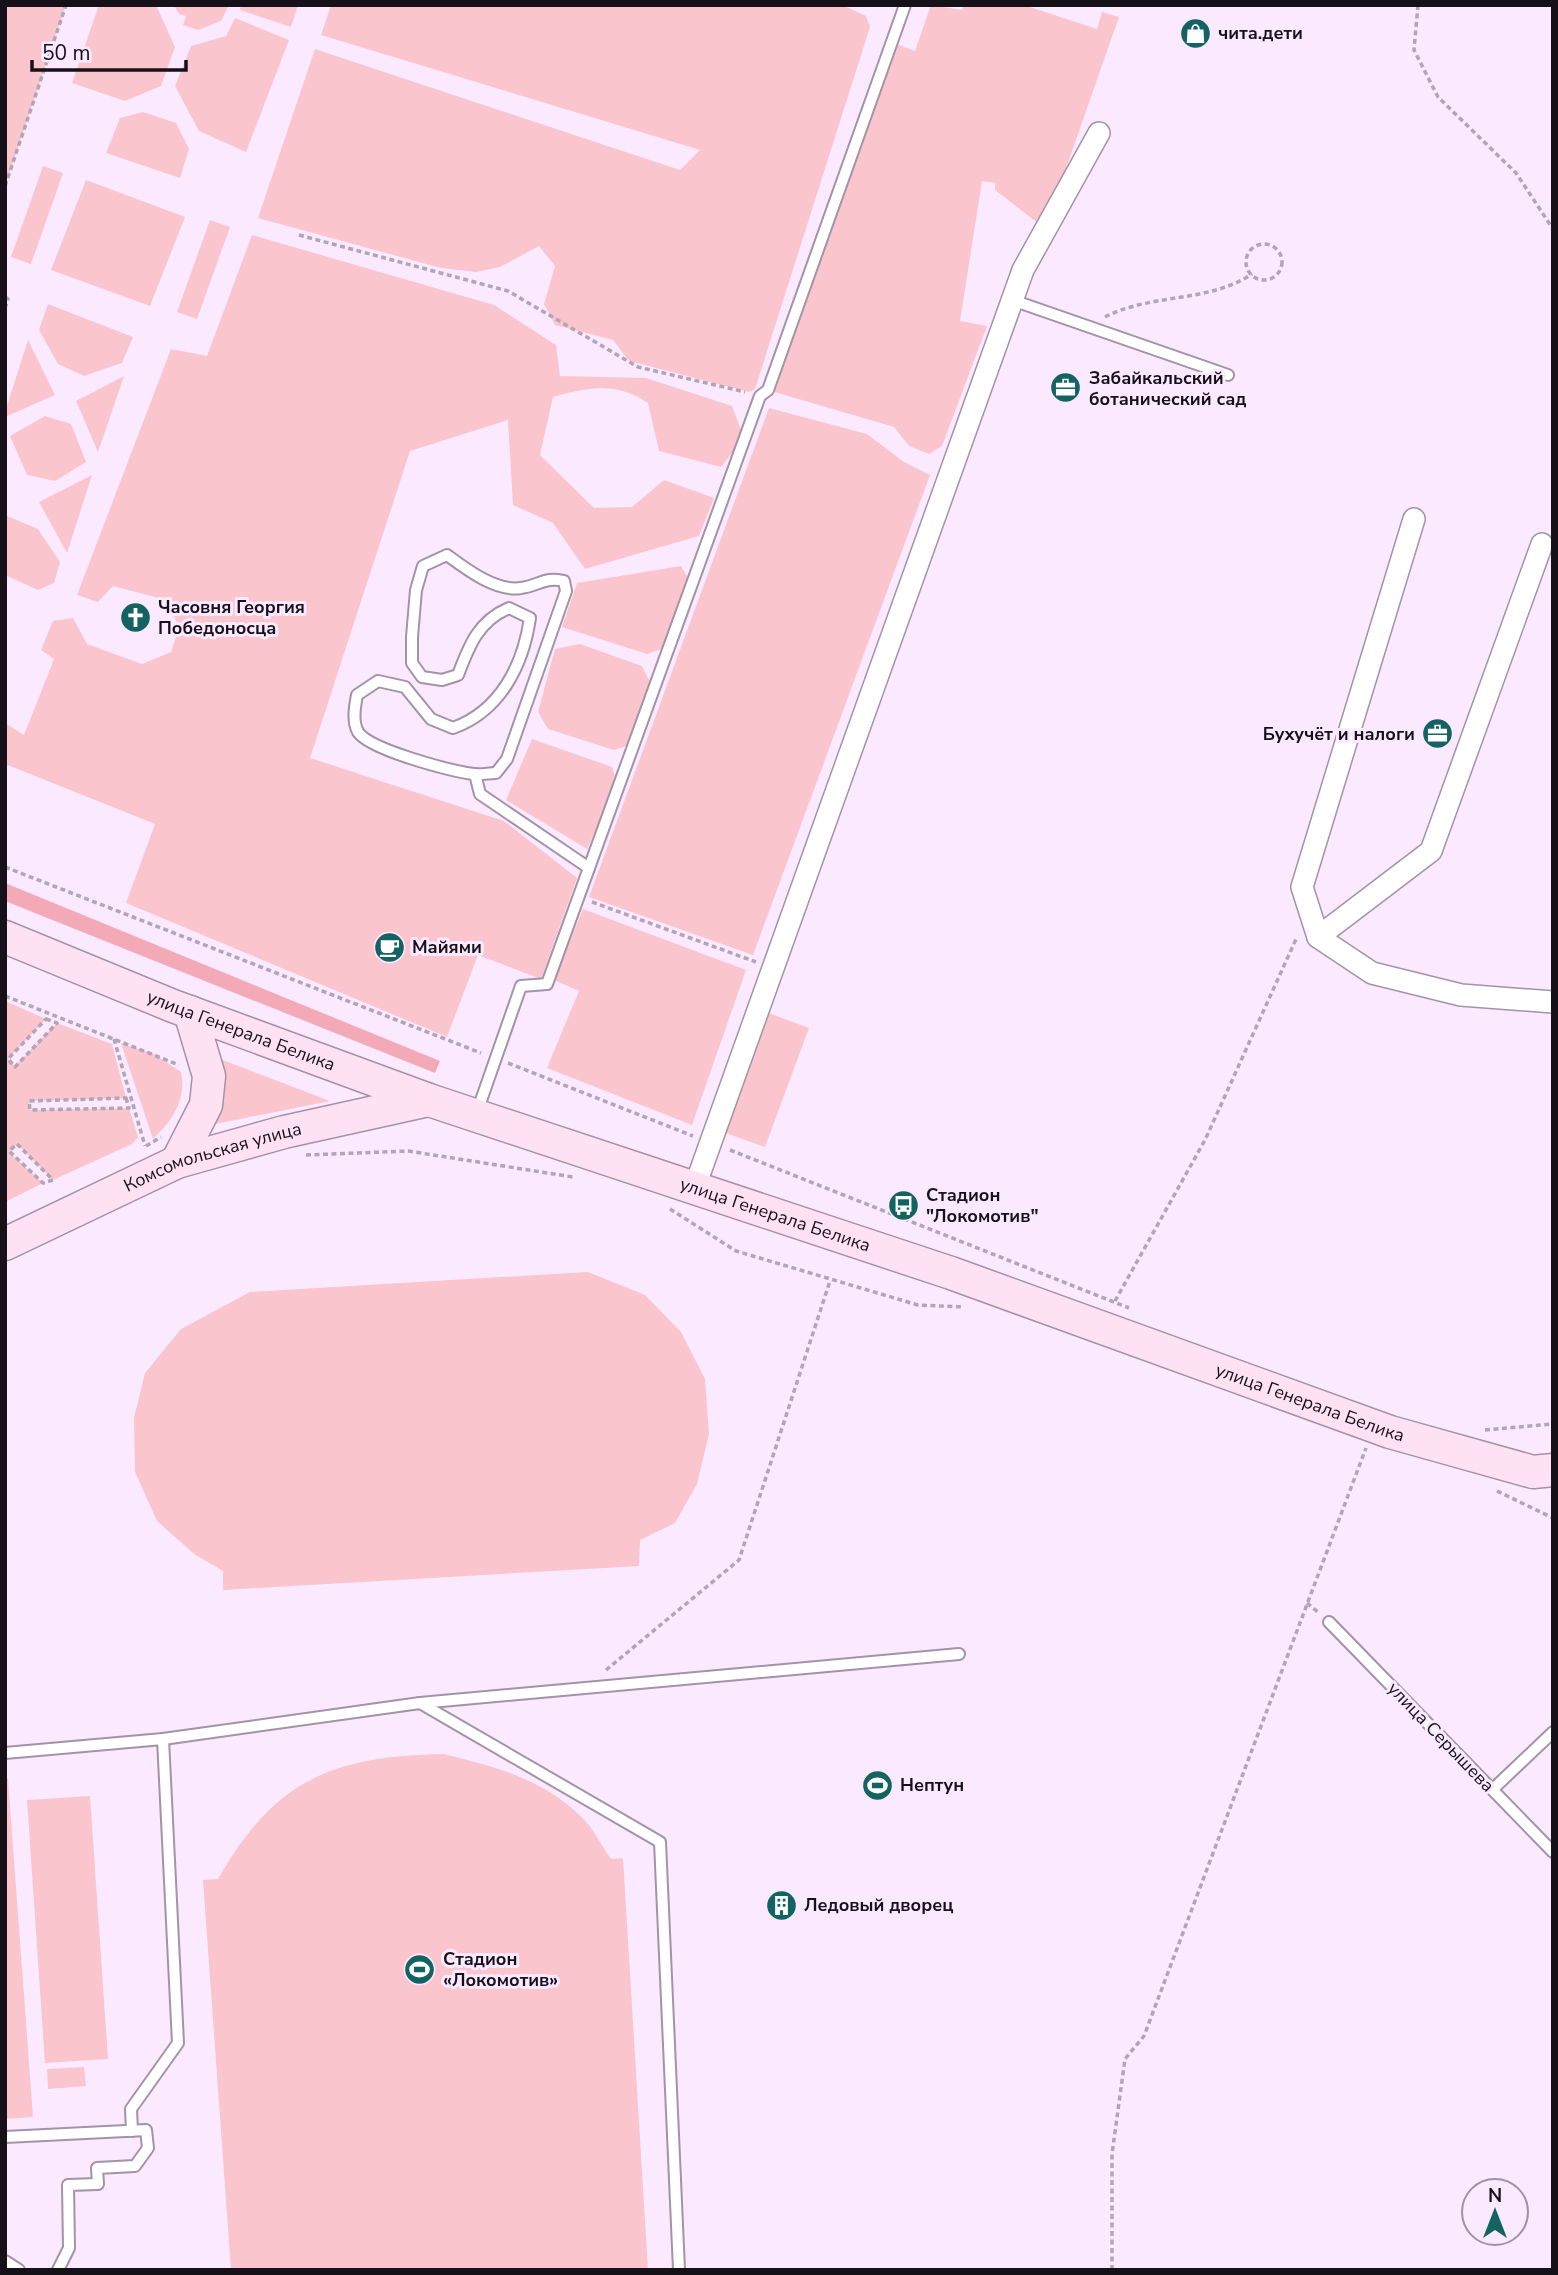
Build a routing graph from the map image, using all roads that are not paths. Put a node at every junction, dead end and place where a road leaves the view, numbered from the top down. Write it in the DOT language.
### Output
graph roads {
  1 [pos="905,5"];
  2 [pos="1099,133"];
  3 [pos="1012,300"];
  4 [pos="1228,375"];
  5 [pos="1414,519"];
  6 [pos="1542,544"];
  7 [pos="475,774"];
  8 [pos="589,868"];
  9 [pos="5,937"];
  10 [pos="1318,937"];
  11 [pos="1553,1002"];
  12 [pos="190,1012"];
  13 [pos="429,1100"];
  14 [pos="476,1114"];
  15 [pos="169,1149"];
  16 [pos="694,1188"];
  17 [pos="5,1244"];
  18 [pos="1546,1476"];
  19 [pos="1329,1622"];
  20 [pos="959,1654"];
  21 [pos="420,1703"];
  22 [pos="1553,1732"];
  23 [pos="163,1740"];
  24 [pos="5,1753"];
  25 [pos="1493,1789"];
  26 [pos="1553,1853"];
  27 [pos="132,2130"];
  28 [pos="5,2137"];
  29 [pos="5,2261"];
  30 [pos="19,2270"];
  31 [pos="58,2270"];
  32 [pos="679,2270"];
  1 -- 8 [label="lane"];
  2 -- 3 [label="street"];
  3 -- 4 [label="lane"];
  3 -- 16 [label="street"];
  5 -- 10 [label="street"];
  6 -- 10 [label="street"];
  7 -- 7 [label="lane"];
  7 -- 8 [label="lane"];
  8 -- 14 [label="lane"];
  9 -- 12 [label="main road, улица Генерала Белика"];
  10 -- 11 [label="street"];
  12 -- 13 [label="main road, улица Генерала Белика"];
  12 -- 15 [label="main road"];
  13 -- 14 [label="main road, улица Генерала Белика"];
  13 -- 15 [label="main road, Комсомольская улица"];
  14 -- 16 [label="main road, улица Генерала Белика"];
  15 -- 17 [label="main road, Комсомольская улица"];
  16 -- 18 [label="main road, улица Генерала Белика"];
  19 -- 25 [label="lane, улица Серышева"];
  20 -- 21 [label="lane"];
  21 -- 23 [label="lane"];
  21 -- 32 [label="lane"];
  22 -- 25 [label="lane"];
  23 -- 24 [label="lane"];
  23 -- 27 [label="lane"];
  25 -- 26 [label="lane, улица Серышева"];
  27 -- 28 [label="lane"];
  27 -- 31 [label="lane"];
  29 -- 30 [label="lane"];
}
